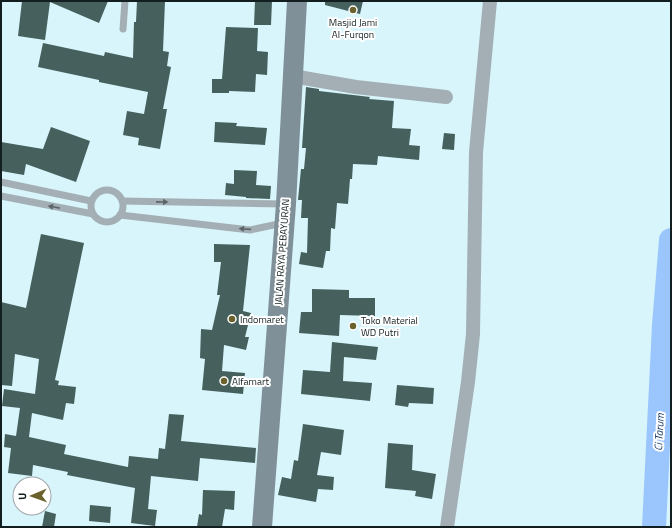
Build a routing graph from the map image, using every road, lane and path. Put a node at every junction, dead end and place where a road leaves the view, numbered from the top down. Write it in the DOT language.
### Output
graph roads {
  1 [pos="125,1"];
  2 [pos="297,1"];
  3 [pos="490,1"];
  4 [pos="123,29"];
  5 [pos="292,76"];
  6 [pos="446,97"];
  7 [pos="1,182"];
  8 [pos="1,196"];
  9 [pos="91,201"];
  10 [pos="123,201"];
  11 [pos="93,214"];
  12 [pos="285,214"];
  13 [pos="120,215"];
  14 [pos="262,527"];
  15 [pos="447,527"];
  1 -- 4 [label="lane"];
  2 -- 5 [label="main road, JALAN RAYA PEBAYURAN"];
  3 -- 15 [label="street"];
  5 -- 6 [label="street"];
  5 -- 12 [label="main road, JALAN RAYA PEBAYURAN"];
  7 -- 9 [label="lane"];
  11 -- 8 [label="lane, one-way"];
  9 -- 10 [label="lane"];
  9 -- 11 [label="lane"];
  10 -- 12 [label="lane, one-way"];
  10 -- 13 [label="lane"];
  11 -- 13 [label="lane"];
  12 -- 13 [label="lane, one-way"];
  12 -- 14 [label="main road, JALAN RAYA PEBAYURAN"];
}
